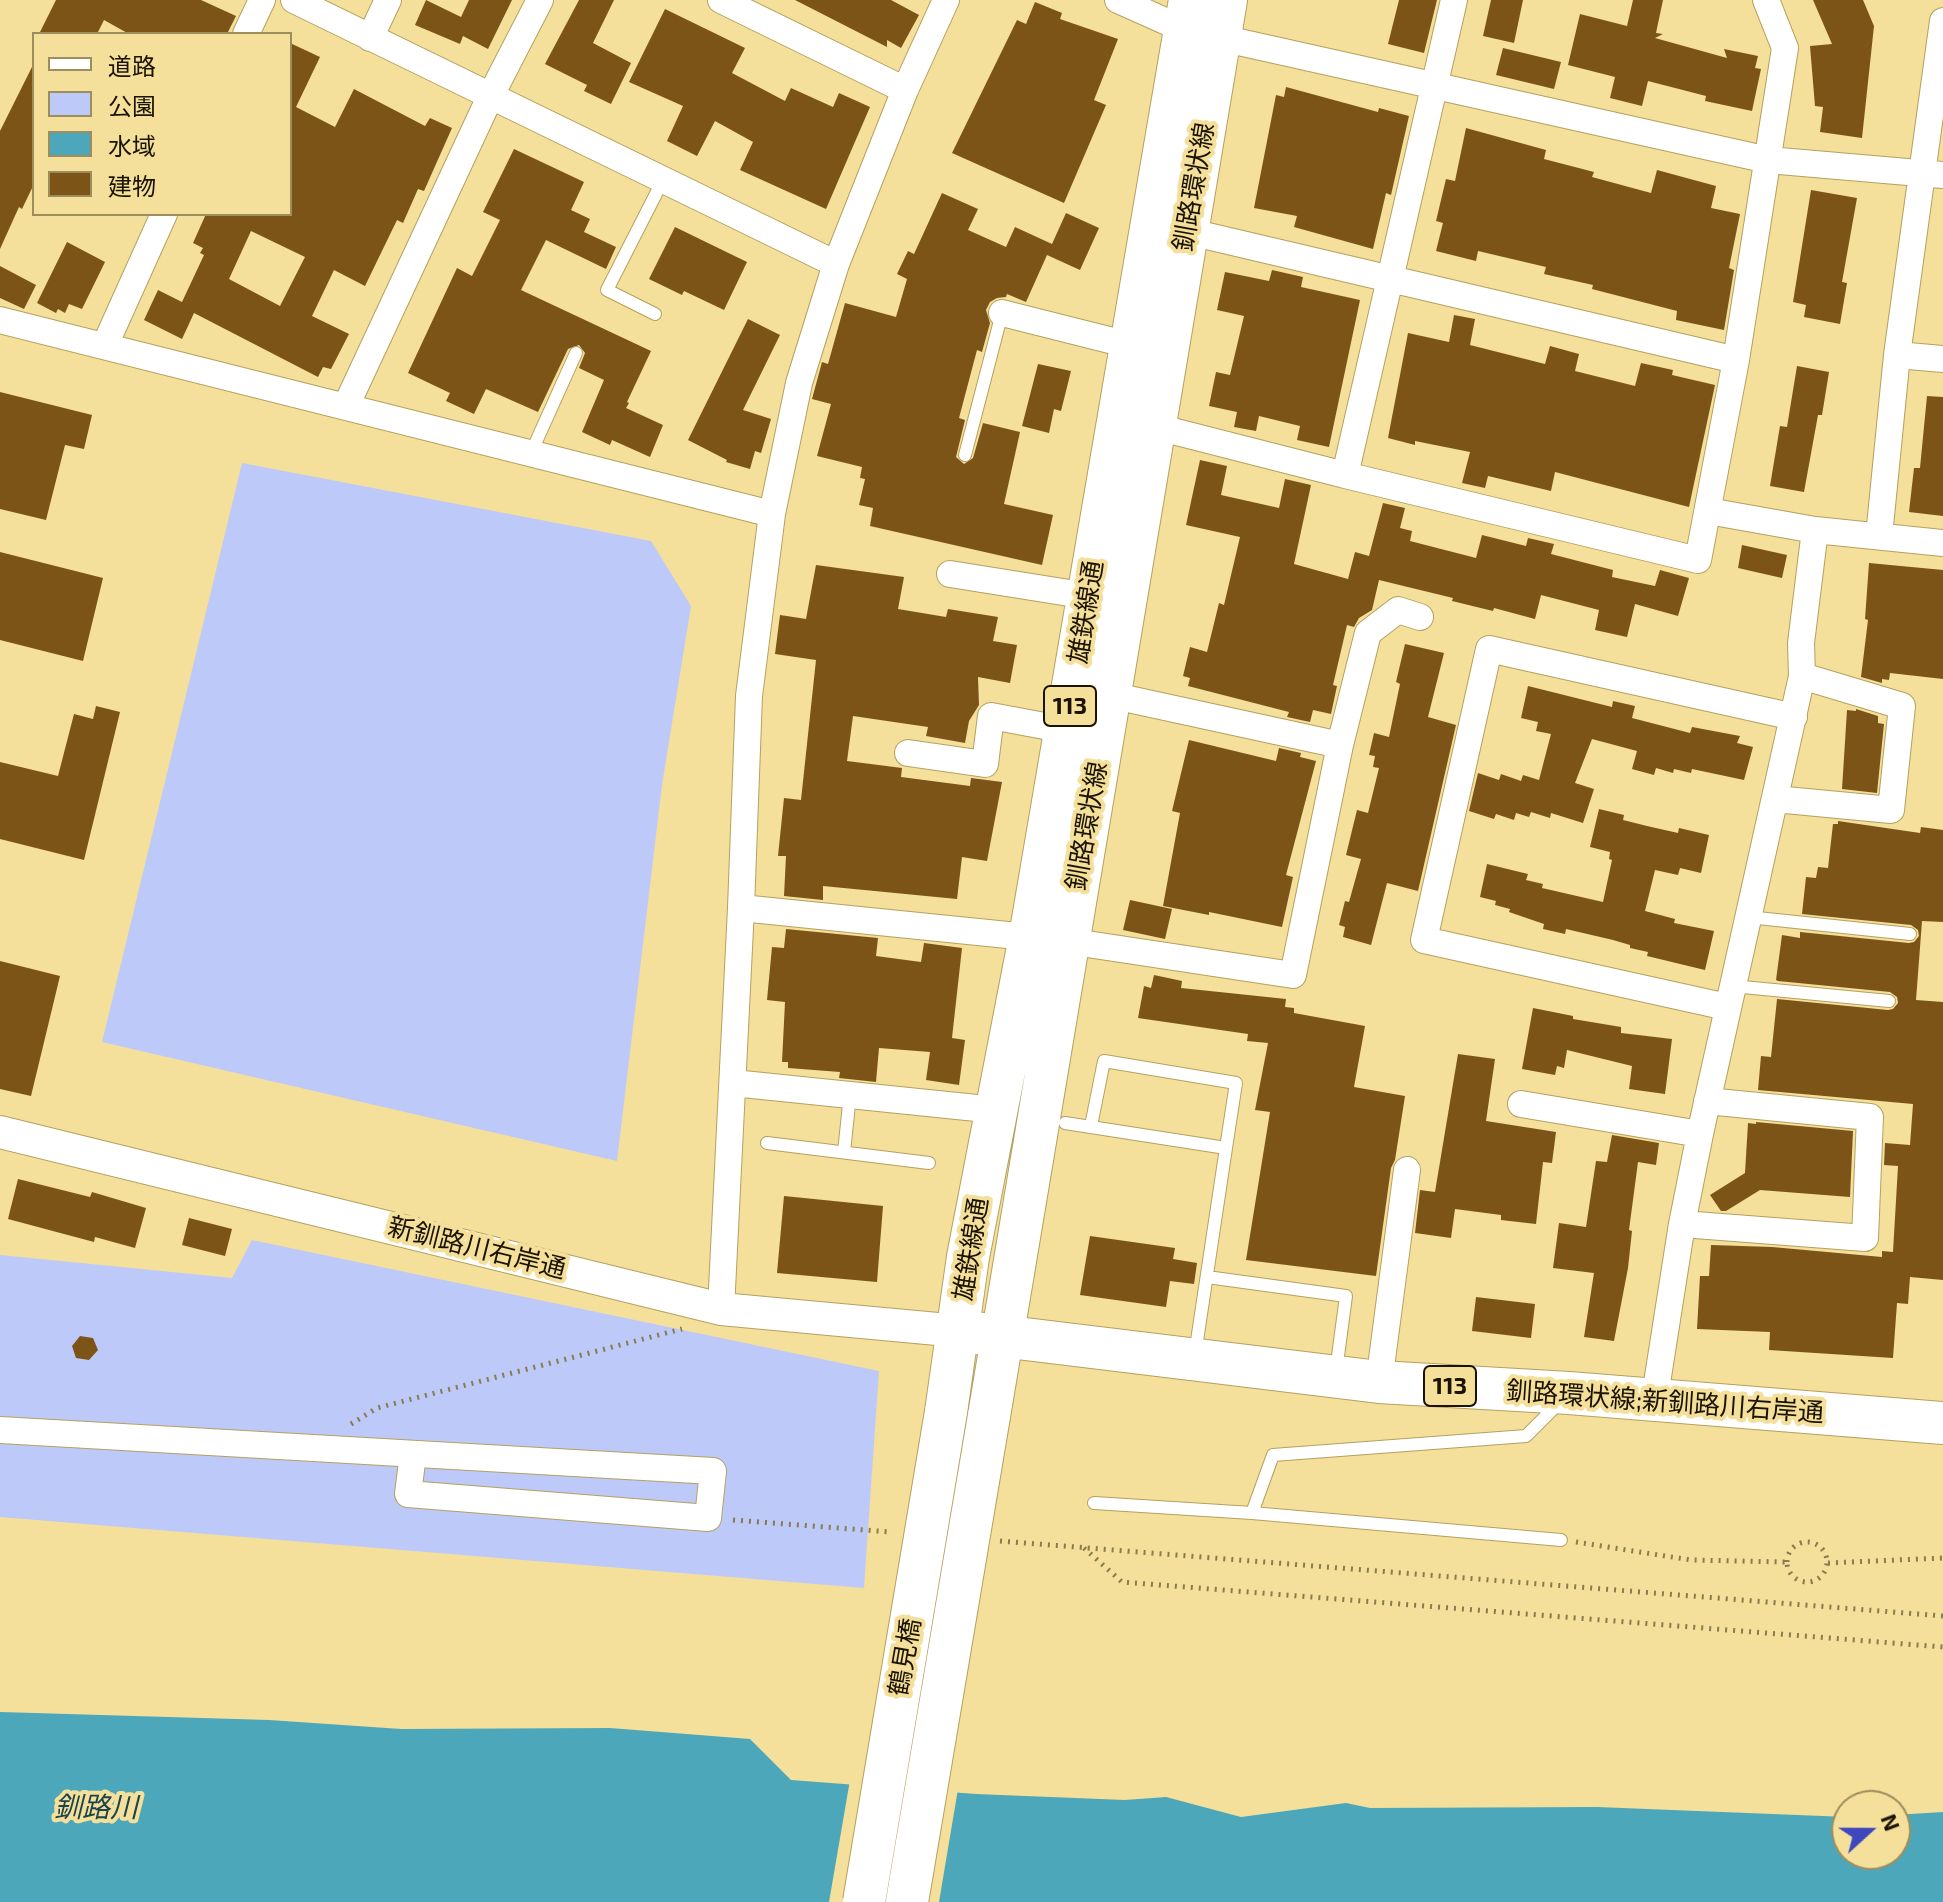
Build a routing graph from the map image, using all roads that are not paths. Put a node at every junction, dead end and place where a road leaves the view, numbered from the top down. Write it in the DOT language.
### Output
graph roads {
  1 [pos="262,0"];
  2 [pos="294,0"];
  3 [pos="388,0"];
  4 [pos="540,0"];
  5 [pos="721,0"];
  6 [pos="946,0"];
  7 [pos="1118,0"];
  8 [pos="1454,0"];
  9 [pos="1766,0"];
  10 [pos="1205,17"];
  11 [pos="1943,21"];
  12 [pos="247,32"];
  13 [pos="370,38"];
  14 [pos="1434,85"];
  15 [pos="905,90"];
  16 [pos="490,97"];
  17 [pos="1768,160"];
  18 [pos="1933,174"];
  19 [pos="663,180"];
  20 [pos="163,216"];
  21 [pos="1186,231"];
  22 [pos="836,264"];
  23 [pos="1390,280"];
  24 [pos="1002,313"];
  25 [pos="655,314"];
  26 [pos="0,320"];
  27 [pos="105,345"];
  28 [pos="1129,345"];
  29 [pos="576,353"];
  30 [pos="1897,355"];
  31 [pos="1943,359"];
  32 [pos="1736,360"];
  33 [pos="346,406"];
  34 [pos="1153,426"];
  35 [pos="531,453"];
  36 [pos="965,455"];
  37 [pos="1345,475"];
  38 [pos="1708,511"];
  39 [pos="772,514"];
  40 [pos="1815,530"];
  41 [pos="1879,536"];
  42 [pos="1943,543"];
  43 [pos="950,574"];
  44 [pos="1088,596"];
  45 [pos="1420,617"];
  46 [pos="1802,676"];
  47 [pos="1110,695"];
  48 [pos="1794,717"];
  49 [pos="1066,730"];
  50 [pos="1340,745"];
  51 [pos="908,753"];
  52 [pos="1775,799"];
  53 [pos="741,908"];
  54 [pos="1748,917"];
  55 [pos="1910,934"];
  56 [pos="1049,939"];
  57 [pos="1730,996"];
  58 [pos="1889,1001"];
  59 [pos="733,1083"];
  60 [pos="850,1095"];
  61 [pos="1707,1101"];
  62 [pos="1521,1104"];
  63 [pos="996,1110"];
  64 [pos="1065,1123"];
  65 [pos="1091,1126"];
  66 [pos="0,1132"];
  67 [pos="1700,1134"];
  68 [pos="767,1143"];
  69 [pos="1226,1148"];
  70 [pos="844,1152"];
  71 [pos="929,1163"];
  72 [pos="1407,1170"];
  73 [pos="1682,1224"];
  74 [pos="1207,1277"];
  75 [pos="721,1309"];
  76 [pos="959,1331"];
  77 [pos="1003,1335"];
  78 [pos="1194,1358"];
  79 [pos="1335,1376"];
  80 [pos="1379,1382"];
  81 [pos="1569,1393"];
  82 [pos="1654,1402"];
  83 [pos="946,1412"];
  84 [pos="989,1416"];
  85 [pos="1943,1423"];
  86 [pos="0,1430"];
  87 [pos="413,1454"];
  88 [pos="1094,1503"];
  89 [pos="1252,1513"];
  90 [pos="1561,1540"];
  91 [pos="864,1902"];
  92 [pos="907,1902"];
  1 -- 12 [label="street"];
  2 -- 13 [label="street"];
  3 -- 13 [label="street"];
  4 -- 16 [label="street"];
  5 -- 15 [label="street"];
  6 -- 15 [label="street"];
  7 -- 10 [label="street"];
  8 -- 14 [label="street"];
  9 -- 17 [label="street"];
  10 -- 14 [label="street"];
  10 -- 21 [label="main road, 釧路環状線 / 113"];
  10 -- 28 [label="main road, 雄鉄線通 / 113"];
  11 -- 18 [label="street"];
  13 -- 16 [label="street"];
  14 -- 17 [label="street"];
  14 -- 23 [label="street"];
  15 -- 22 [label="street"];
  16 -- 19 [label="street"];
  16 -- 33 [label="street"];
  17 -- 18 [label="street"];
  17 -- 32 [label="street"];
  18 -- 30 [label="street"];
  19 -- 22 [label="street"];
  19 -- 25 [label="lane"];
  20 -- 27 [label="street"];
  21 -- 23 [label="street"];
  21 -- 34 [label="main road, 釧路環状線 / 113"];
  22 -- 39 [label="street"];
  23 -- 32 [label="street"];
  23 -- 37 [label="street"];
  24 -- 28 [label="street"];
  24 -- 36 [label="lane"];
  26 -- 27 [label="street"];
  27 -- 33 [label="street"];
  28 -- 44 [label="main road, 雄鉄線通 / 113"];
  29 -- 35 [label="lane"];
  30 -- 31 [label="street"];
  30 -- 41 [label="street"];
  32 -- 38 [label="street"];
  33 -- 35 [label="street"];
  34 -- 37 [label="street"];
  34 -- 47 [label="main road, 釧路環状線 / 113"];
  35 -- 39 [label="street"];
  37 -- 38 [label="street"];
  38 -- 40 [label="street"];
  39 -- 53 [label="street"];
  40 -- 41 [label="street"];
  40 -- 46 [label="street"];
  41 -- 42 [label="street"];
  43 -- 44 [label="street"];
  44 -- 49 [label="main road, 雄鉄線通 / 113"];
  45 -- 50 [label="street"];
  46 -- 48 [label="street"];
  46 -- 52 [label="street"];
  47 -- 50 [label="street"];
  47 -- 56 [label="main road, 釧路環状線 / 113"];
  48 -- 52 [label="street"];
  48 -- 57 [label="street"];
  49 -- 51 [label="street"];
  49 -- 56 [label="main road, 雄鉄線通 / 113"];
  50 -- 56 [label="street"];
  52 -- 54 [label="street"];
  53 -- 56 [label="street"];
  53 -- 59 [label="street"];
  54 -- 55 [label="lane"];
  54 -- 57 [label="street"];
  56 -- 63 [label="main road, 雄鉄線通 / 113"];
  56 -- 77 [label="main road, 釧路環状線 / 113"];
  57 -- 58 [label="lane"];
  57 -- 61 [label="street"];
  59 -- 60 [label="street"];
  59 -- 75 [label="street"];
  60 -- 63 [label="street"];
  60 -- 70 [label="lane"];
  61 -- 67 [label="street"];
  61 -- 73 [label="street"];
  62 -- 67 [label="street"];
  63 -- 76 [label="main road, 雄鉄線通 / 113"];
  64 -- 65 [label="lane"];
  65 -- 69 [label="lane"];
  65 -- 69 [label="lane"];
  66 -- 75 [label="street, 新釧路川右岸通"];
  67 -- 73 [label="street"];
  68 -- 70 [label="lane"];
  69 -- 74 [label="lane"];
  70 -- 71 [label="lane"];
  72 -- 80 [label="street"];
  73 -- 82 [label="street"];
  74 -- 78 [label="lane"];
  74 -- 79 [label="lane"];
  75 -- 76 [label="street, 新釧路川右岸通"];
  76 -- 77 [label="main road, 釧路環状線;新釧路川右岸通 / 113"];
  76 -- 83 [label="main road, 雄鉄線通 / 113"];
  77 -- 78 [label="main road, 釧路環状線;新釧路川右岸通 / 113"];
  77 -- 84 [label="main road, 釧路環状線 / 113"];
  78 -- 79 [label="main road, 釧路環状線;新釧路川右岸通 / 113"];
  79 -- 80 [label="main road, 釧路環状線;新釧路川右岸通 / 113"];
  80 -- 81 [label="main road, 釧路環状線;新釧路川右岸通 / 113"];
  81 -- 82 [label="main road, 釧路環状線;新釧路川右岸通 / 113"];
  81 -- 89 [label="lane"];
  82 -- 85 [label="main road, 釧路環状線;新釧路川右岸通 / 113"];
  83 -- 91 [label="main road, 鶴見橋 / 113, bridge"];
  84 -- 92 [label="main road, 鶴見橋 / 113, bridge"];
  86 -- 87 [label="street"];
  87 -- 87 [label="street"];
  88 -- 89 [label="lane"];
  89 -- 90 [label="lane"];
}
